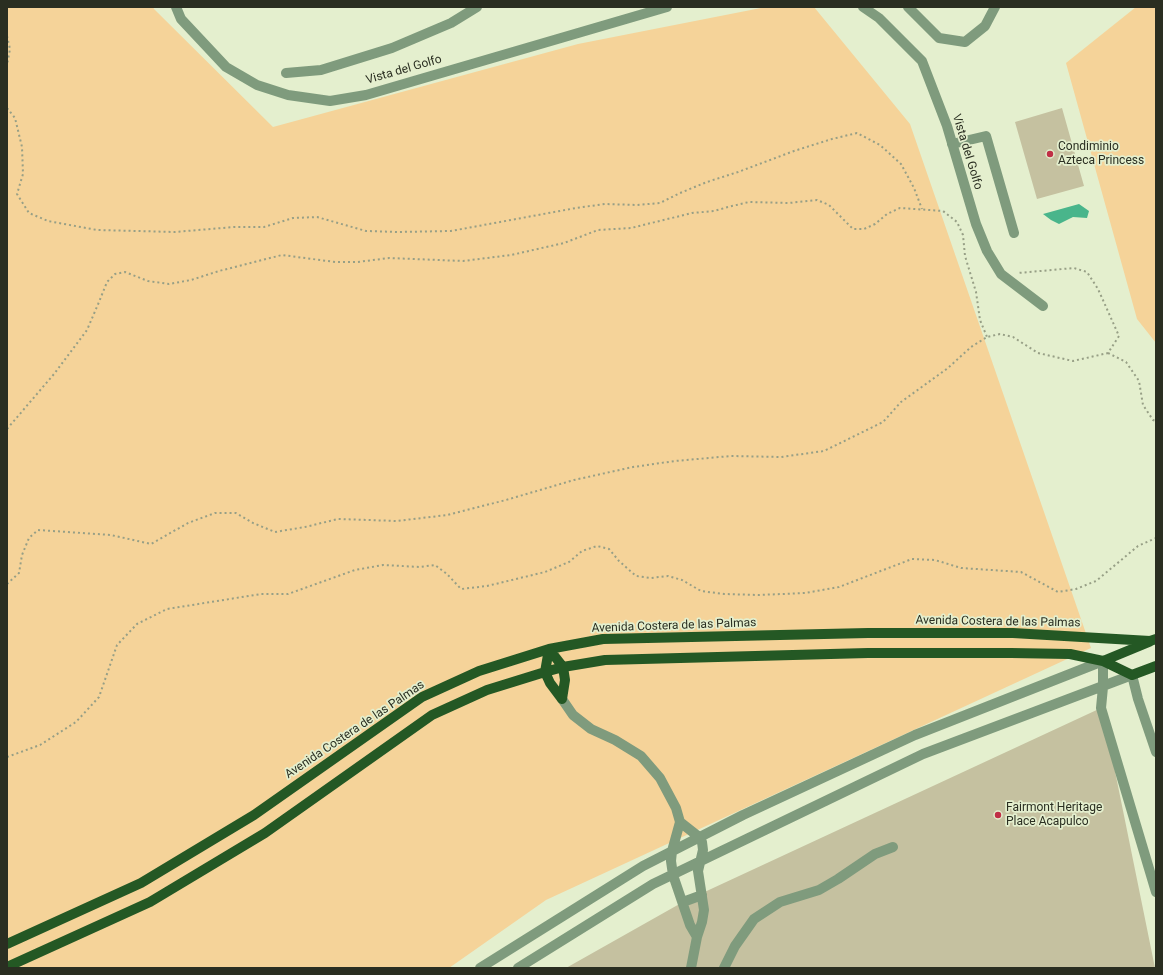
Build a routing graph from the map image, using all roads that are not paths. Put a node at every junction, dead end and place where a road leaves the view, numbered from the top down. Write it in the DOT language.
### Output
graph roads {
  1 [pos="176,7"];
  2 [pos="477,7"];
  3 [pos="667,7"];
  4 [pos="863,7"];
  5 [pos="908,7"];
  6 [pos="995,7"];
  7 [pos="286,72"];
  8 [pos="952,144"];
  9 [pos="1014,233"];
  10 [pos="1043,306"];
  11 [pos="1153,640"];
  12 [pos="549,649"];
  13 [pos="1103,661"];
  14 [pos="1156,666"];
  15 [pos="563,667"];
  16 [pos="545,672"];
  17 [pos="1132,675"];
  18 [pos="1103,687"];
  19 [pos="562,699"];
  20 [pos="1156,752"];
  21 [pos="680,822"];
  22 [pos="699,837"];
  23 [pos="893,847"];
  24 [pos="672,851"];
  25 [pos="700,862"];
  26 [pos="673,875"];
  27 [pos="1156,892"];
  28 [pos="702,895"];
  29 [pos="683,902"];
  30 [pos="697,937"];
  31 [pos="7,944"];
  32 [pos="493,964"];
  33 [pos="7,967"];
  34 [pos="480,968"];
  35 [pos="518,968"];
  36 [pos="691,968"];
  37 [pos="724,968"];
  1 -- 3 [label="street, Vista del Golfo"];
  2 -- 7 [label="street"];
  4 -- 8 [label="street, Vista del Golfo"];
  5 -- 6 [label="street"];
  8 -- 9 [label="street"];
  8 -- 10 [label="street, Vista del Golfo"];
  11 -- 12 [label="main road, Avenida Costera de las Palmas"];
  11 -- 13 [label="main road"];
  12 -- 15 [label="main road"];
  12 -- 16 [label="main road"];
  12 -- 31 [label="main road, Avenida Costera de las Palmas"];
  13 -- 15 [label="main road"];
  13 -- 17 [label="main road"];
  13 -- 18 [label="street"];
  13 -- 22 [label="street"];
  14 -- 17 [label="main road"];
  15 -- 16 [label="main road"];
  15 -- 19 [label="main road"];
  16 -- 19 [label="main road"];
  16 -- 33 [label="main road"];
  17 -- 18 [label="street"];
  17 -- 20 [label="street"];
  18 -- 25 [label="street"];
  18 -- 27 [label="street"];
  19 -- 21 [label="street"];
  21 -- 22 [label="street"];
  21 -- 24 [label="street"];
  22 -- 24 [label="street"];
  22 -- 25 [label="street"];
  23 -- 37 [label="street"];
  24 -- 26 [label="street"];
  24 -- 32 [label="street"];
  25 -- 26 [label="street"];
  25 -- 28 [label="street"];
  26 -- 29 [label="street"];
  26 -- 35 [label="street"];
  28 -- 29 [label="street"];
  28 -- 30 [label="street"];
  29 -- 30 [label="street"];
  30 -- 36 [label="street"];
  32 -- 34 [label="street"];
}
